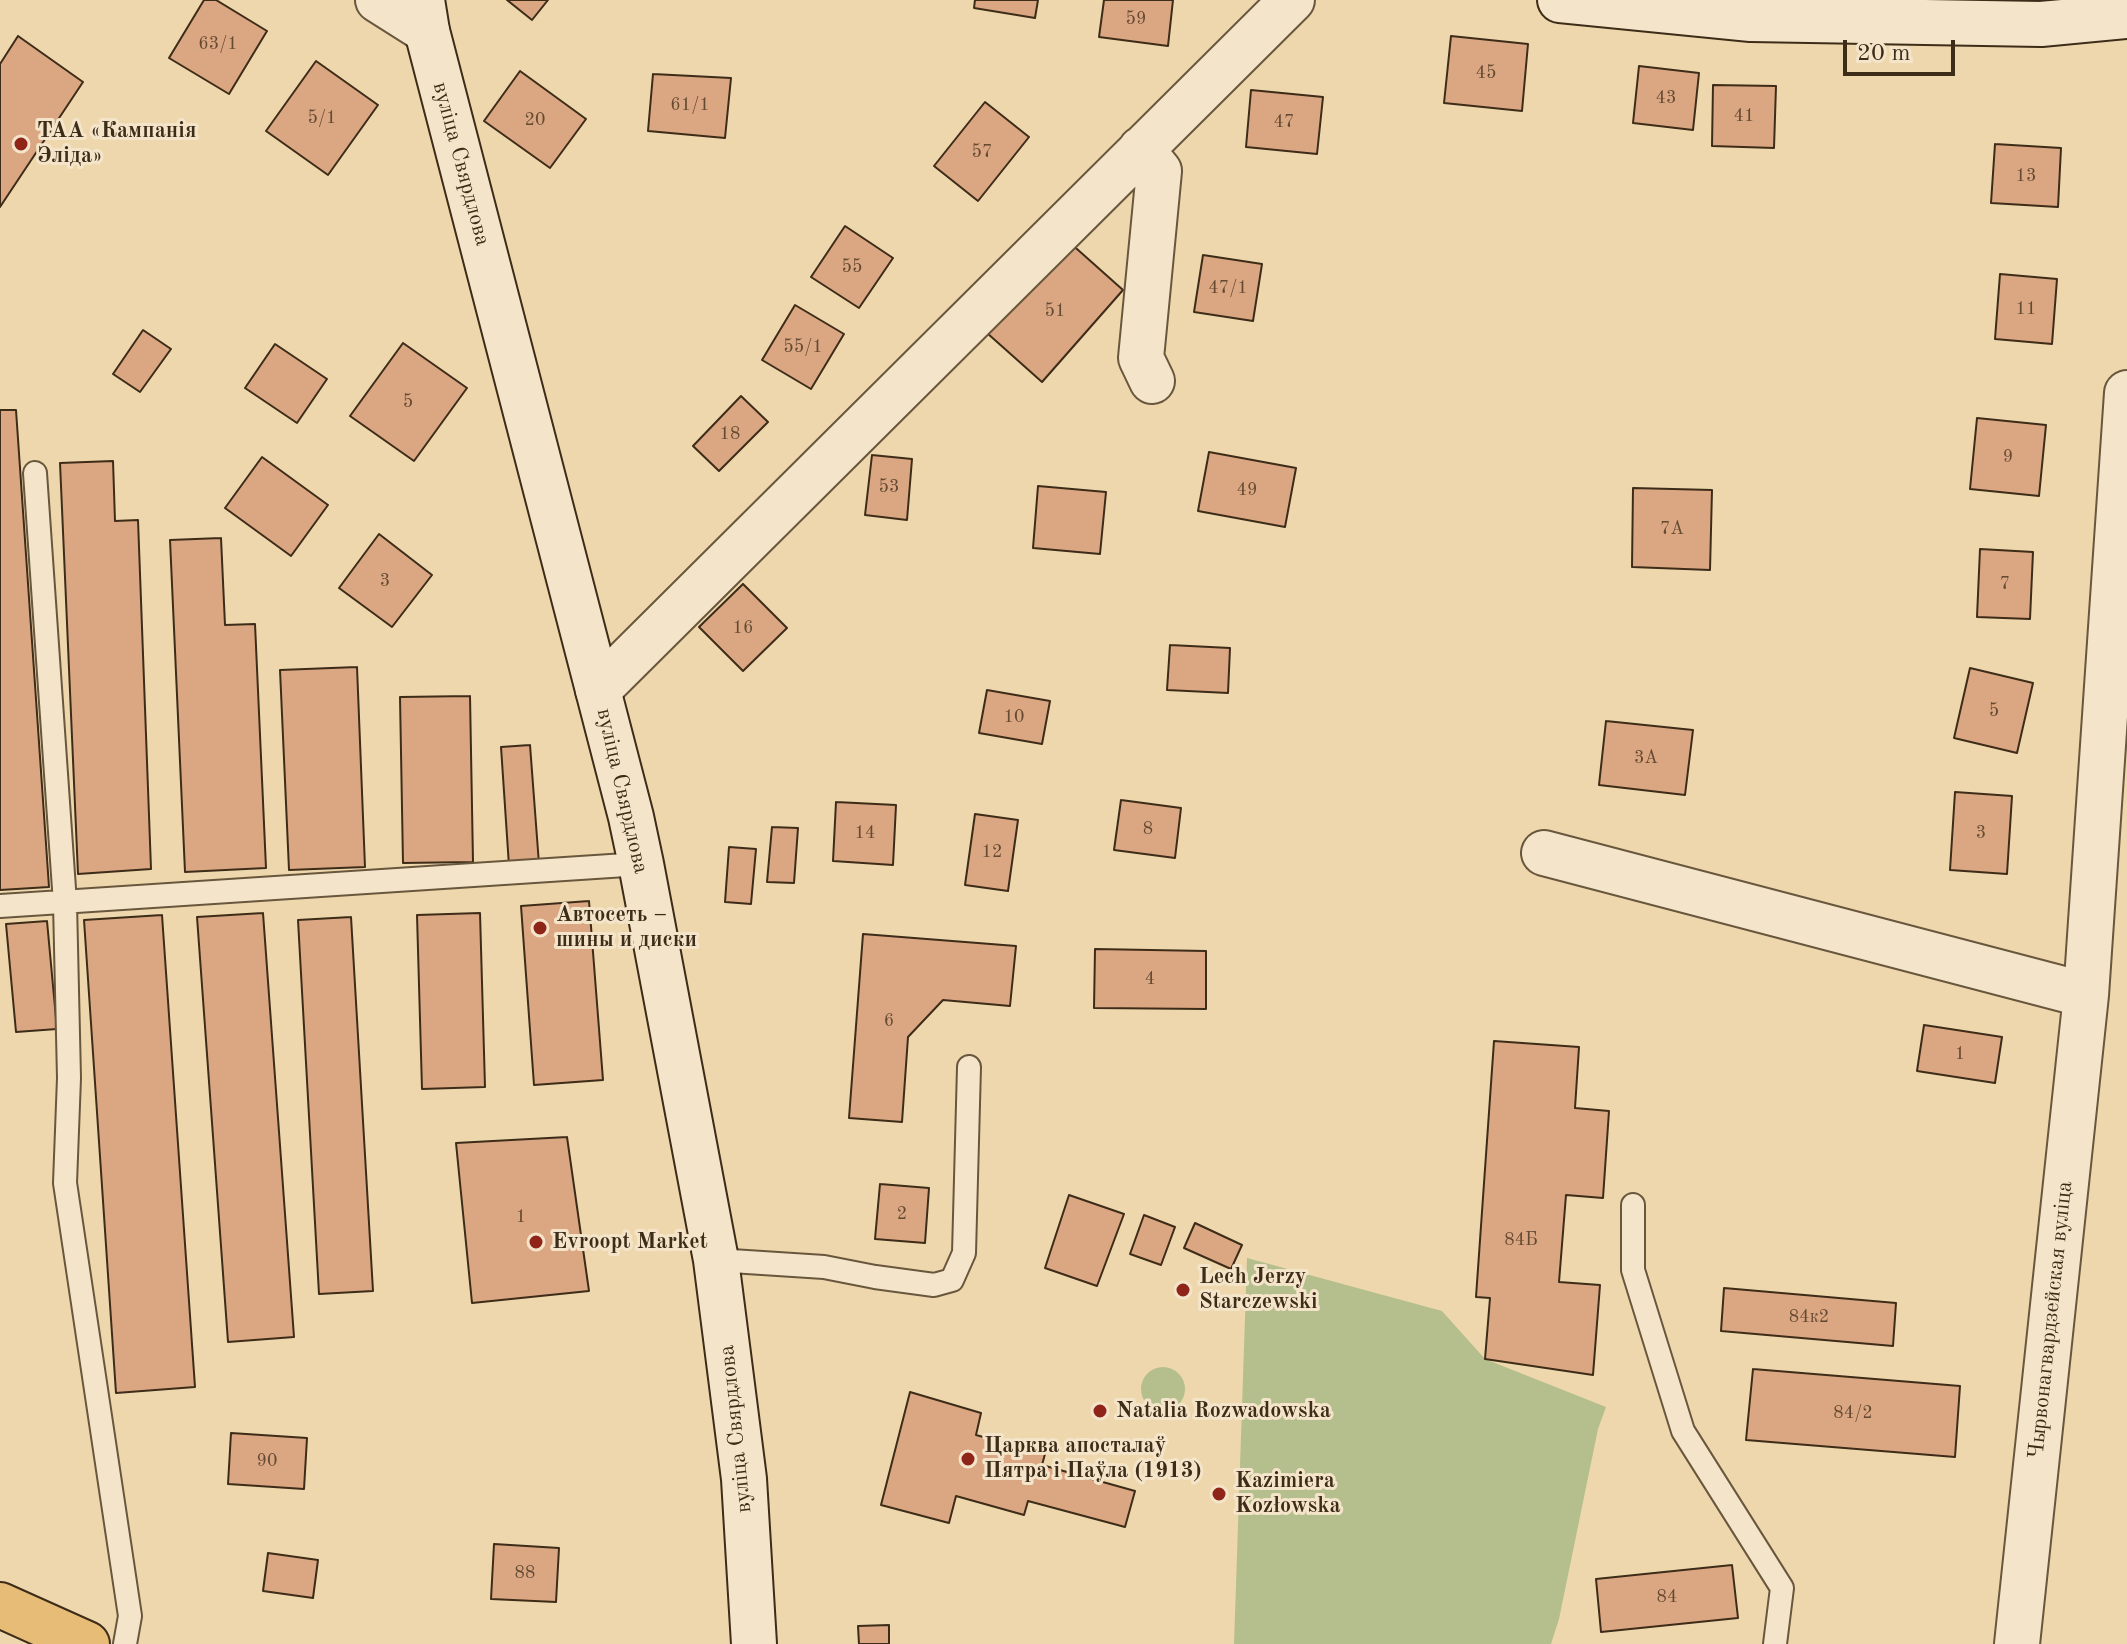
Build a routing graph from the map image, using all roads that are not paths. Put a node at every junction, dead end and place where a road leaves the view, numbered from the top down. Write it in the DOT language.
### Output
graph roads {
  1 [pos="378,0"];
  2 [pos="1292,0"];
  3 [pos="1560,0"];
  4 [pos="424,16"];
  5 [pos="2127,16"];
  6 [pos="1141,149"];
  7 [pos="1152,381"];
  8 [pos="2127,393"];
  9 [pos="35,473"];
  10 [pos="598,690"];
  11 [pos="1544,853"];
  12 [pos="641,864"];
  13 [pos="65,903"];
  14 [pos="0,906"];
  15 [pos="2086,995"];
  16 [pos="969,1067"];
  17 [pos="1633,1205"];
  18 [pos="716,1260"];
  19 [pos="0,1605"];
  20 [pos="87,1644"];
  21 [pos="125,1644"];
  22 [pos="754,1644"];
  23 [pos="1775,1644"];
  24 [pos="2017,1644"];
  1 -- 4 [label="street"];
  2 -- 6 [label="street"];
  3 -- 5 [label="street"];
  4 -- 10 [label="street, вуліца Свярдлова"];
  6 -- 7 [label="street"];
  6 -- 10 [label="street"];
  8 -- 15 [label="street, Чырвонагвардзейская вуліца"];
  9 -- 13 [label="lane"];
  10 -- 12 [label="street, вуліца Свярдлова"];
  11 -- 15 [label="street"];
  12 -- 13 [label="lane"];
  12 -- 18 [label="street, вуліца Свярдлова"];
  13 -- 14 [label="lane"];
  13 -- 21 [label="lane"];
  15 -- 24 [label="street, Чырвонагвардзейская вуліца"];
  16 -- 18 [label="lane"];
  17 -- 23 [label="lane"];
  18 -- 22 [label="street, вуліца Свярдлова"];
  19 -- 20 [label="main road"];
}
